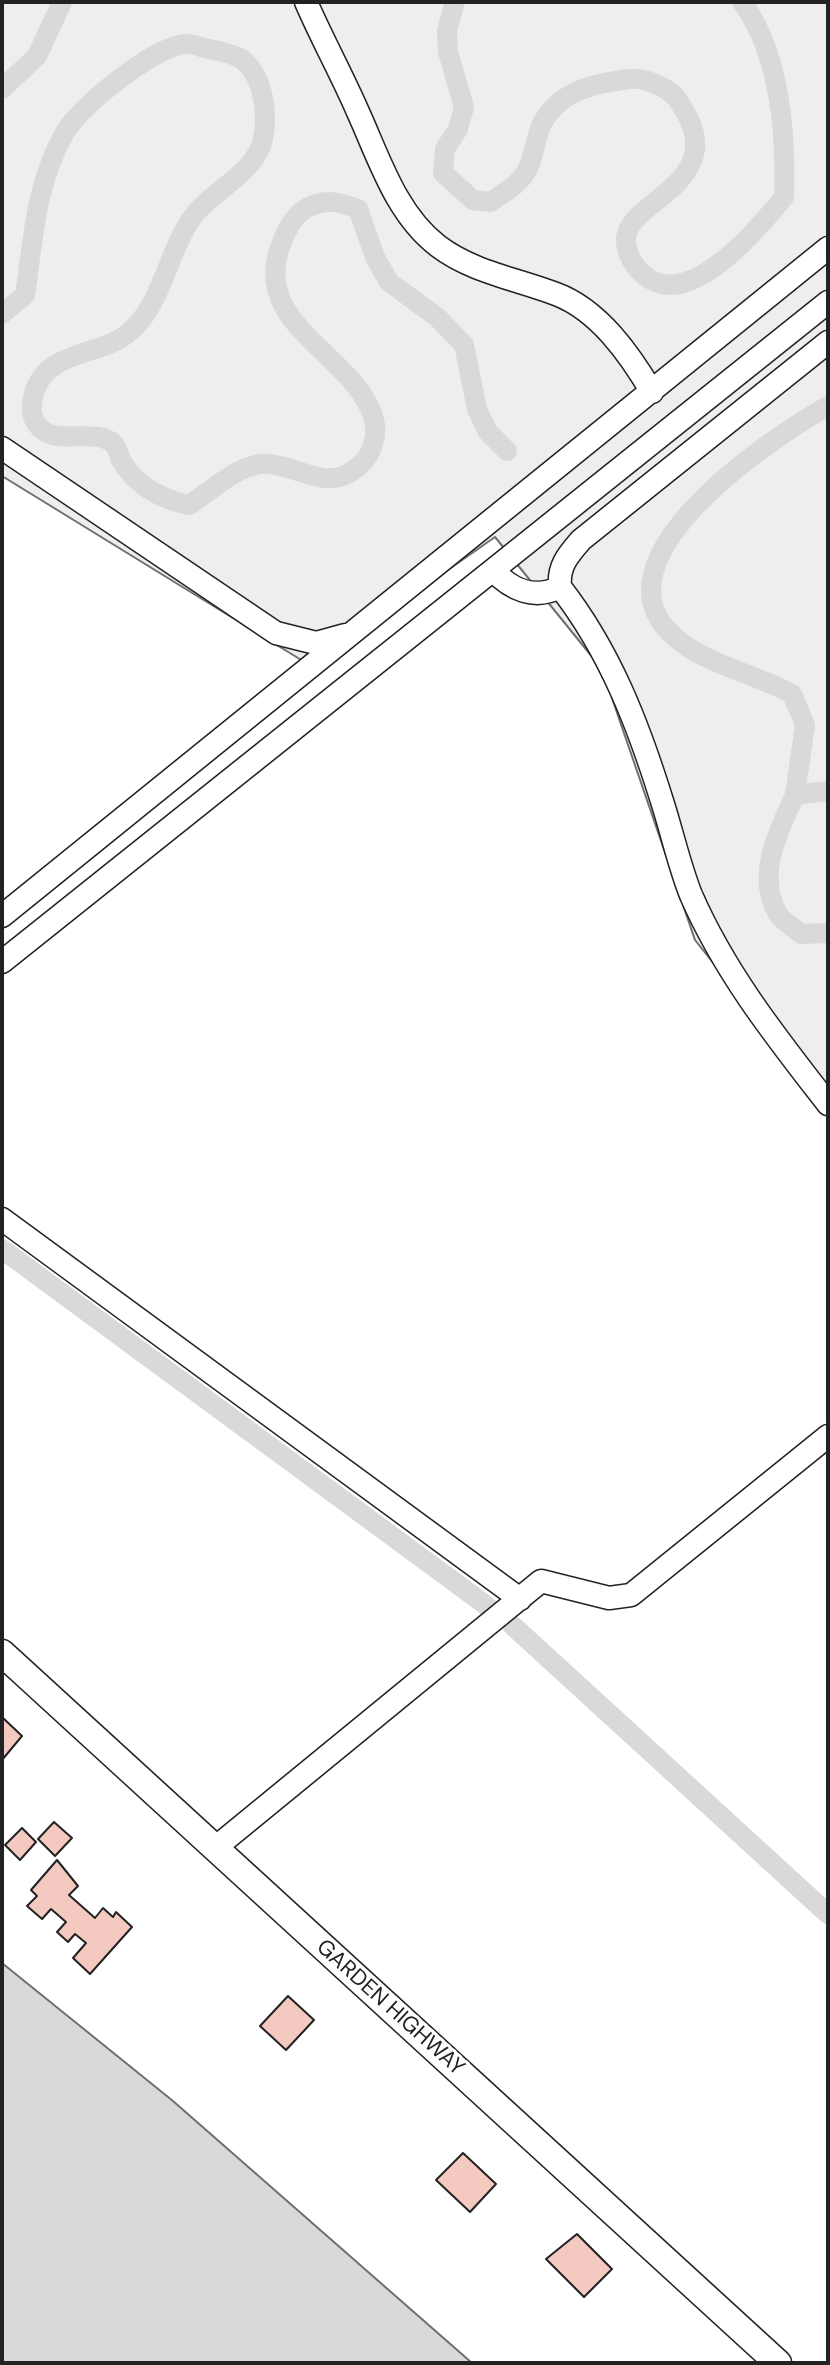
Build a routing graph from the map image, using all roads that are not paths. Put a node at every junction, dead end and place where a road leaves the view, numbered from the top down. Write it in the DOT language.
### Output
graph roads {
  1 [pos="306,2"];
  2 [pos="828,248"];
  3 [pos="828,302"];
  4 [pos="828,342"];
  5 [pos="652,392"];
  6 [pos="2,448"];
  7 [pos="493,570"];
  8 [pos="560,587"];
  9 [pos="376,616"];
  10 [pos="2,916"];
  11 [pos="2,962"];
  12 [pos="828,1104"];
  13 [pos="2,1219"];
  14 [pos="828,1436"];
  15 [pos="520,1599"];
  16 [pos="2,1653"];
  17 [pos="215,1848"];
  18 [pos="778,2363"];
  1 -- 5 [label="lane"];
  2 -- 5 [label="lane"];
  3 -- 7 [label="lane"];
  4 -- 8 [label="lane"];
  5 -- 9 [label="lane"];
  6 -- 9 [label="lane"];
  7 -- 8 [label="lane"];
  7 -- 11 [label="lane"];
  8 -- 12 [label="lane"];
  9 -- 10 [label="lane"];
  13 -- 15 [label="lane"];
  14 -- 15 [label="lane"];
  15 -- 17 [label="lane"];
  16 -- 17 [label="main road, GARDEN HIGHWAY"];
  17 -- 18 [label="main road, GARDEN HIGHWAY"];
}
